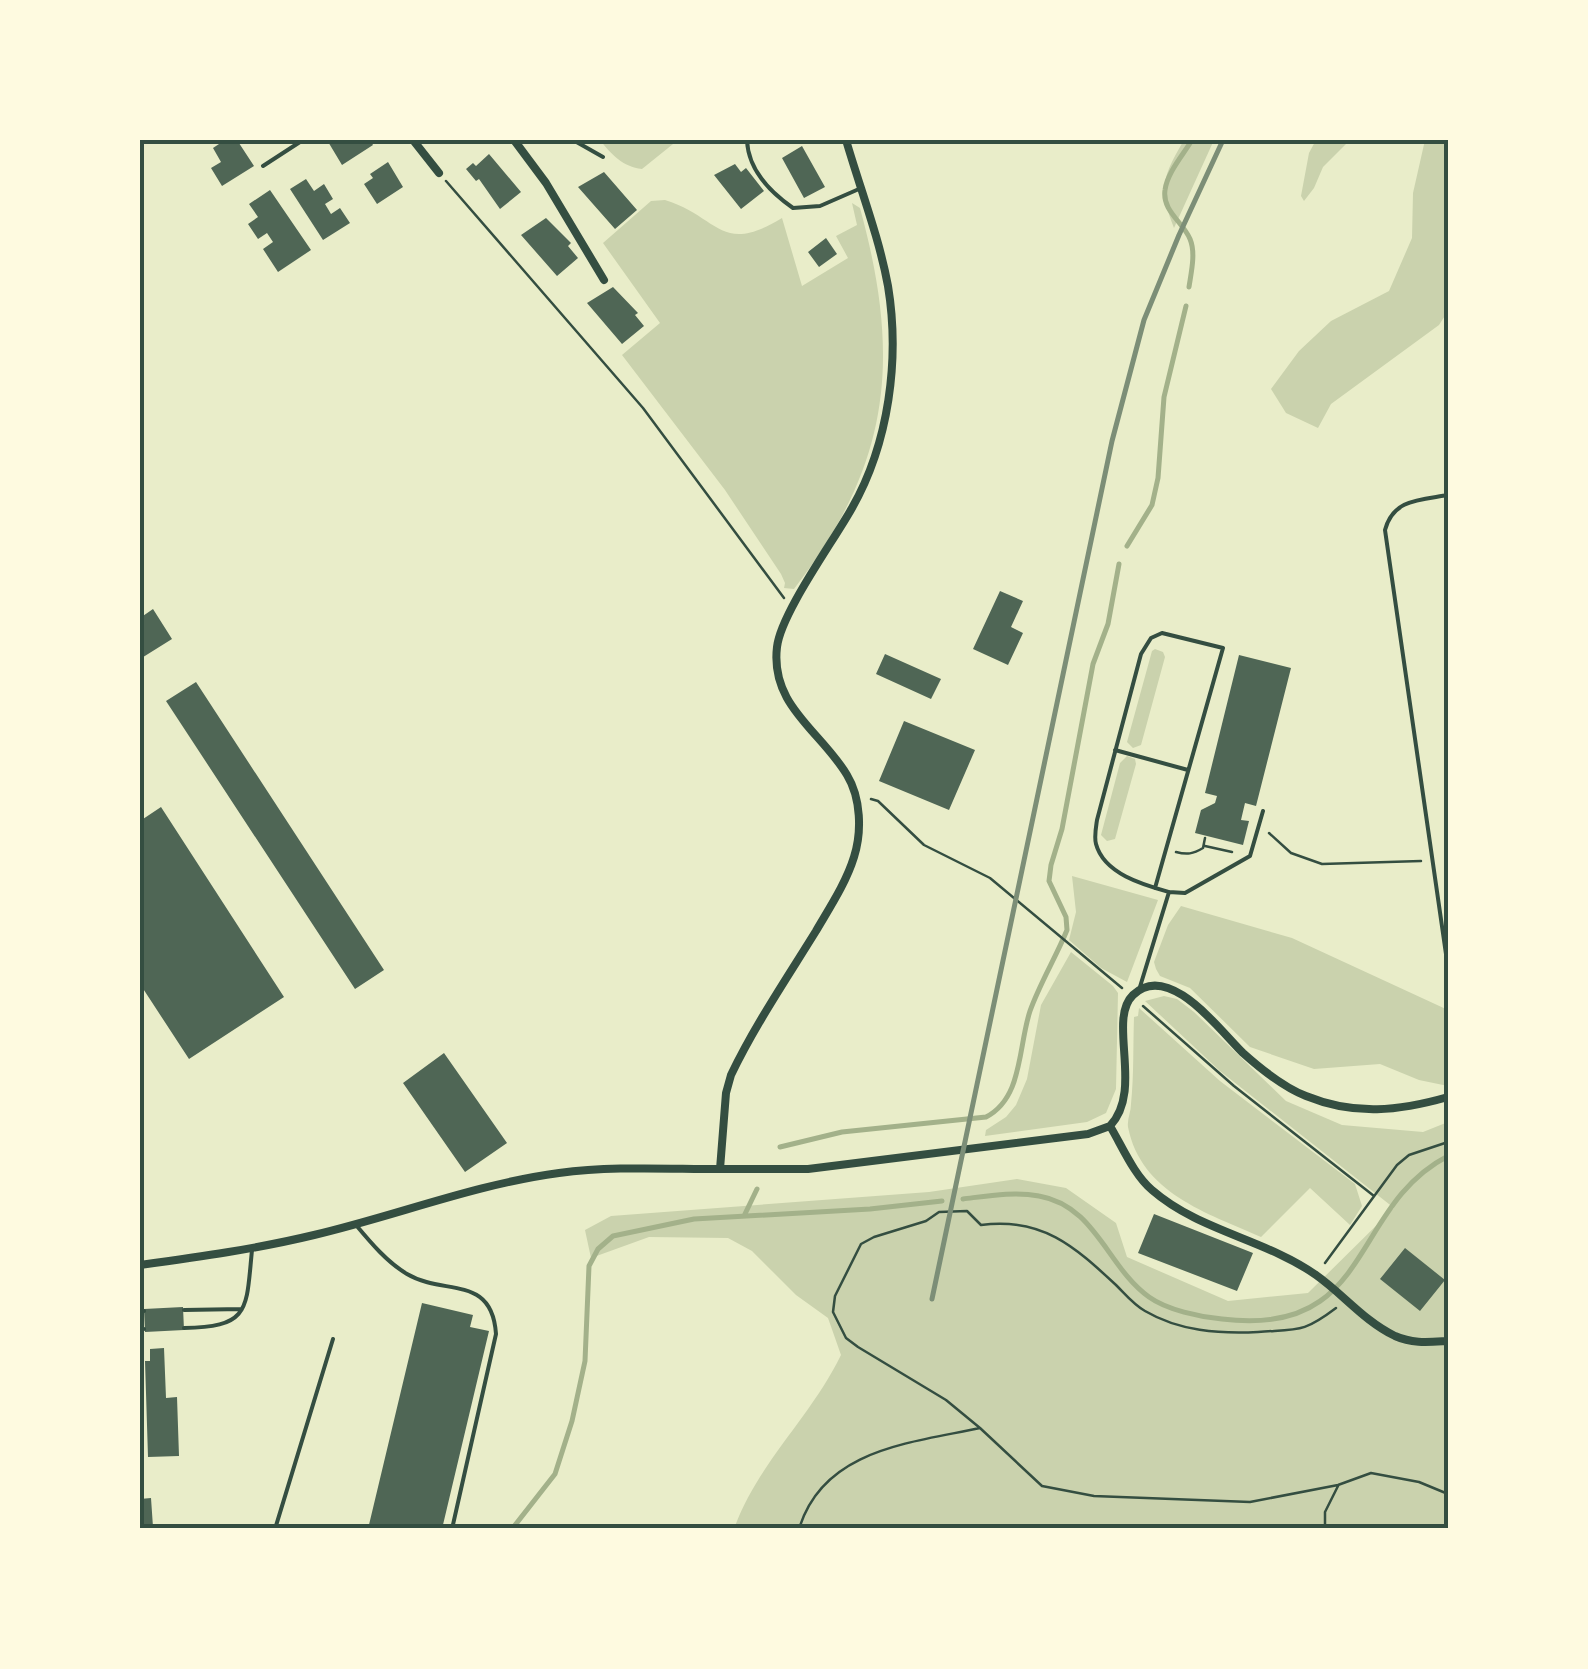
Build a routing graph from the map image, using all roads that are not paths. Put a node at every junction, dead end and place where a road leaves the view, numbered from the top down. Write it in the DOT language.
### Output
graph roads {
  1 [pos="303,140"];
  2 [pos="414,140"];
  3 [pos="514,140"];
  4 [pos="574,140"];
  5 [pos="747,140"];
  6 [pos="846,140"];
  7 [pos="603,156"];
  8 [pos="263,166"];
  9 [pos="438,172"];
  10 [pos="860,189"];
  11 [pos="604,280"];
  12 [pos="1448,495"];
  13 [pos="1115,750"];
  14 [pos="1188,770"];
  15 [pos="1263,810"];
  16 [pos="1154,888"];
  17 [pos="1169,892"];
  18 [pos="1448,968"];
  19 [pos="1135,993"];
  20 [pos="1448,1097"];
  21 [pos="1110,1126"];
  22 [pos="720,1168"];
  23 [pos="355,1224"];
  24 [pos="252,1248"];
  25 [pos="140,1266"];
  26 [pos="242,1309"];
  27 [pos="184,1310"];
  28 [pos="184,1328"];
  29 [pos="332,1339"];
  30 [pos="1447,1340"];
  31 [pos="275,1529"];
  32 [pos="452,1529"];
  1 -- 8 [label="lane"];
  2 -- 9 [label="street"];
  3 -- 11 [label="street"];
  4 -- 7 [label="lane"];
  5 -- 10 [label="lane"];
  6 -- 10 [label="street"];
  10 -- 22 [label="street"];
  12 -- 18 [label="lane"];
  13 -- 14 [label="lane"];
  13 -- 14 [label="lane"];
  13 -- 16 [label="lane"];
  14 -- 16 [label="lane"];
  15 -- 17 [label="lane"];
  16 -- 17 [label="lane"];
  17 -- 19 [label="lane"];
  19 -- 20 [label="street"];
  19 -- 21 [label="street"];
  21 -- 22 [label="street"];
  21 -- 30 [label="street"];
  22 -- 23 [label="street"];
  23 -- 24 [label="street"];
  23 -- 32 [label="lane"];
  24 -- 25 [label="street"];
  24 -- 26 [label="lane"];
  26 -- 27 [label="lane"];
  26 -- 28 [label="lane"];
  29 -- 31 [label="lane"];
}
